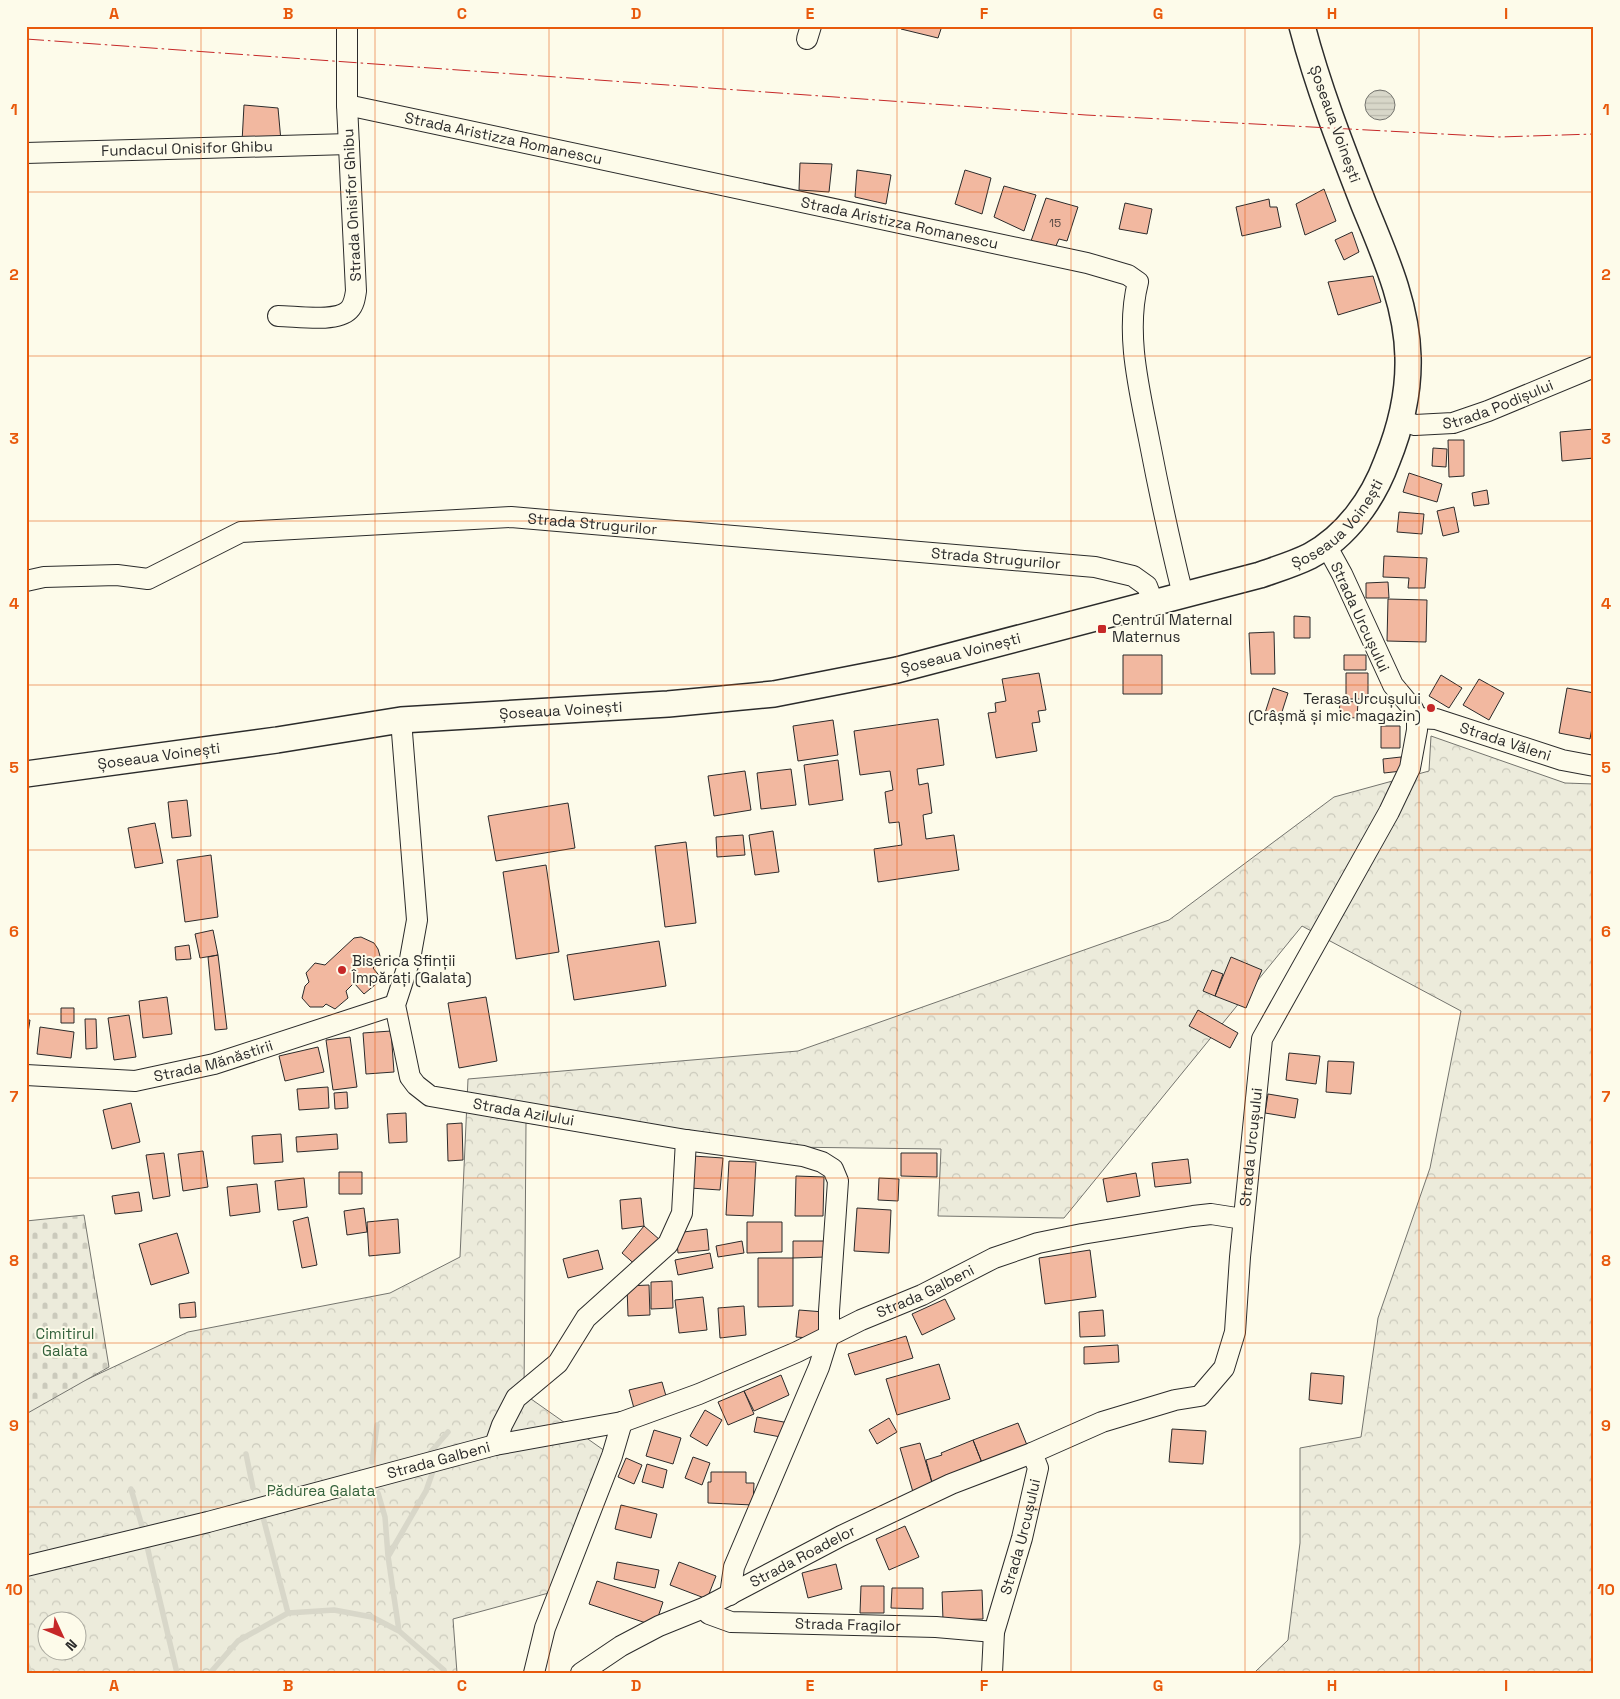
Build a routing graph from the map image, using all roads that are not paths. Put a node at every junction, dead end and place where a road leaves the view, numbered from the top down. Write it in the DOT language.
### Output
graph roads {
  1 [pos="347,26"];
  2 [pos="1302,26"];
  3 [pos="347,105"];
  4 [pos="348,144"];
  5 [pos="26,153"];
  6 [pos="278,316"];
  7 [pos="1594,367"];
  8 [pos="1400,420"];
  9 [pos="1326,545"];
  10 [pos="26,581"];
  11 [pos="1183,595"];
  12 [pos="1153,602"];
  13 [pos="1417,718"];
  14 [pos="401,720"];
  15 [pos="1594,766"];
  16 [pos="26,774"];
  17 [pos="395,1005"];
  18 [pos="26,1075"];
  19 [pos="686,1140"];
  20 [pos="1243,1219"];
  21 [pos="829,1335"];
  22 [pos="622,1422"];
  23 [pos="495,1445"];
  24 [pos="1032,1453"];
  25 [pos="26,1566"];
  26 [pos="730,1595"];
  27 [pos="706,1607"];
  28 [pos="994,1632"];
  29 [pos="534,1673"];
  30 [pos="581,1673"];
  31 [pos="992,1673"];
  1 -- 3 [label="street, Strada Onisifor Ghibu"];
  2 -- 8 [label="main road, Șoseaua Voinești"];
  3 -- 4 [label="street, Strada Onisifor Ghibu"];
  3 -- 11 [label="street, Strada Aristizza Romanescu"];
  4 -- 5 [label="street, Fundacul Onisifor Ghibu"];
  4 -- 6 [label="street, Strada Onisifor Ghibu"];
  7 -- 8 [label="street, Strada Podișului"];
  8 -- 9 [label="main road, Șoseaua Voinești"];
  9 -- 11 [label="main road, Șoseaua Voinești"];
  9 -- 13 [label="street, Strada Urcușului"];
  10 -- 12 [label="street, Strada Strugurilor"];
  11 -- 12 [label="main road, Șoseaua Voinești"];
  12 -- 14 [label="main road, Șoseaua Voinești"];
  13 -- 15 [label="street, Strada Văleni"];
  13 -- 20 [label="street, Strada Urcușului"];
  14 -- 16 [label="main road, Șoseaua Voinești"];
  14 -- 17 [label="street, Strada Azilului"];
  17 -- 18 [label="street, Strada Mănăstirii"];
  17 -- 19 [label="street, Strada Azilului"];
  19 -- 21 [label="street, Strada Azilului"];
  19 -- 23 [label="street"];
  20 -- 21 [label="street, Strada Galbeni"];
  20 -- 24 [label="street, Strada Urcușului"];
  21 -- 22 [label="street, Strada Galbeni"];
  21 -- 26 [label="street"];
  22 -- 23 [label="street, Strada Galbeni"];
  22 -- 29 [label="street"];
  23 -- 25 [label="street, Strada Galbeni"];
  24 -- 26 [label="street, Strada Roadelor"];
  24 -- 28 [label="street, Strada Urcușului"];
  26 -- 27 [label="street, Strada Roadelor"];
  27 -- 28 [label="street, Strada Fragilor"];
  27 -- 30 [label="street, Strada Roadelor"];
  28 -- 31 [label="street, Strada Urcușului"];
}
